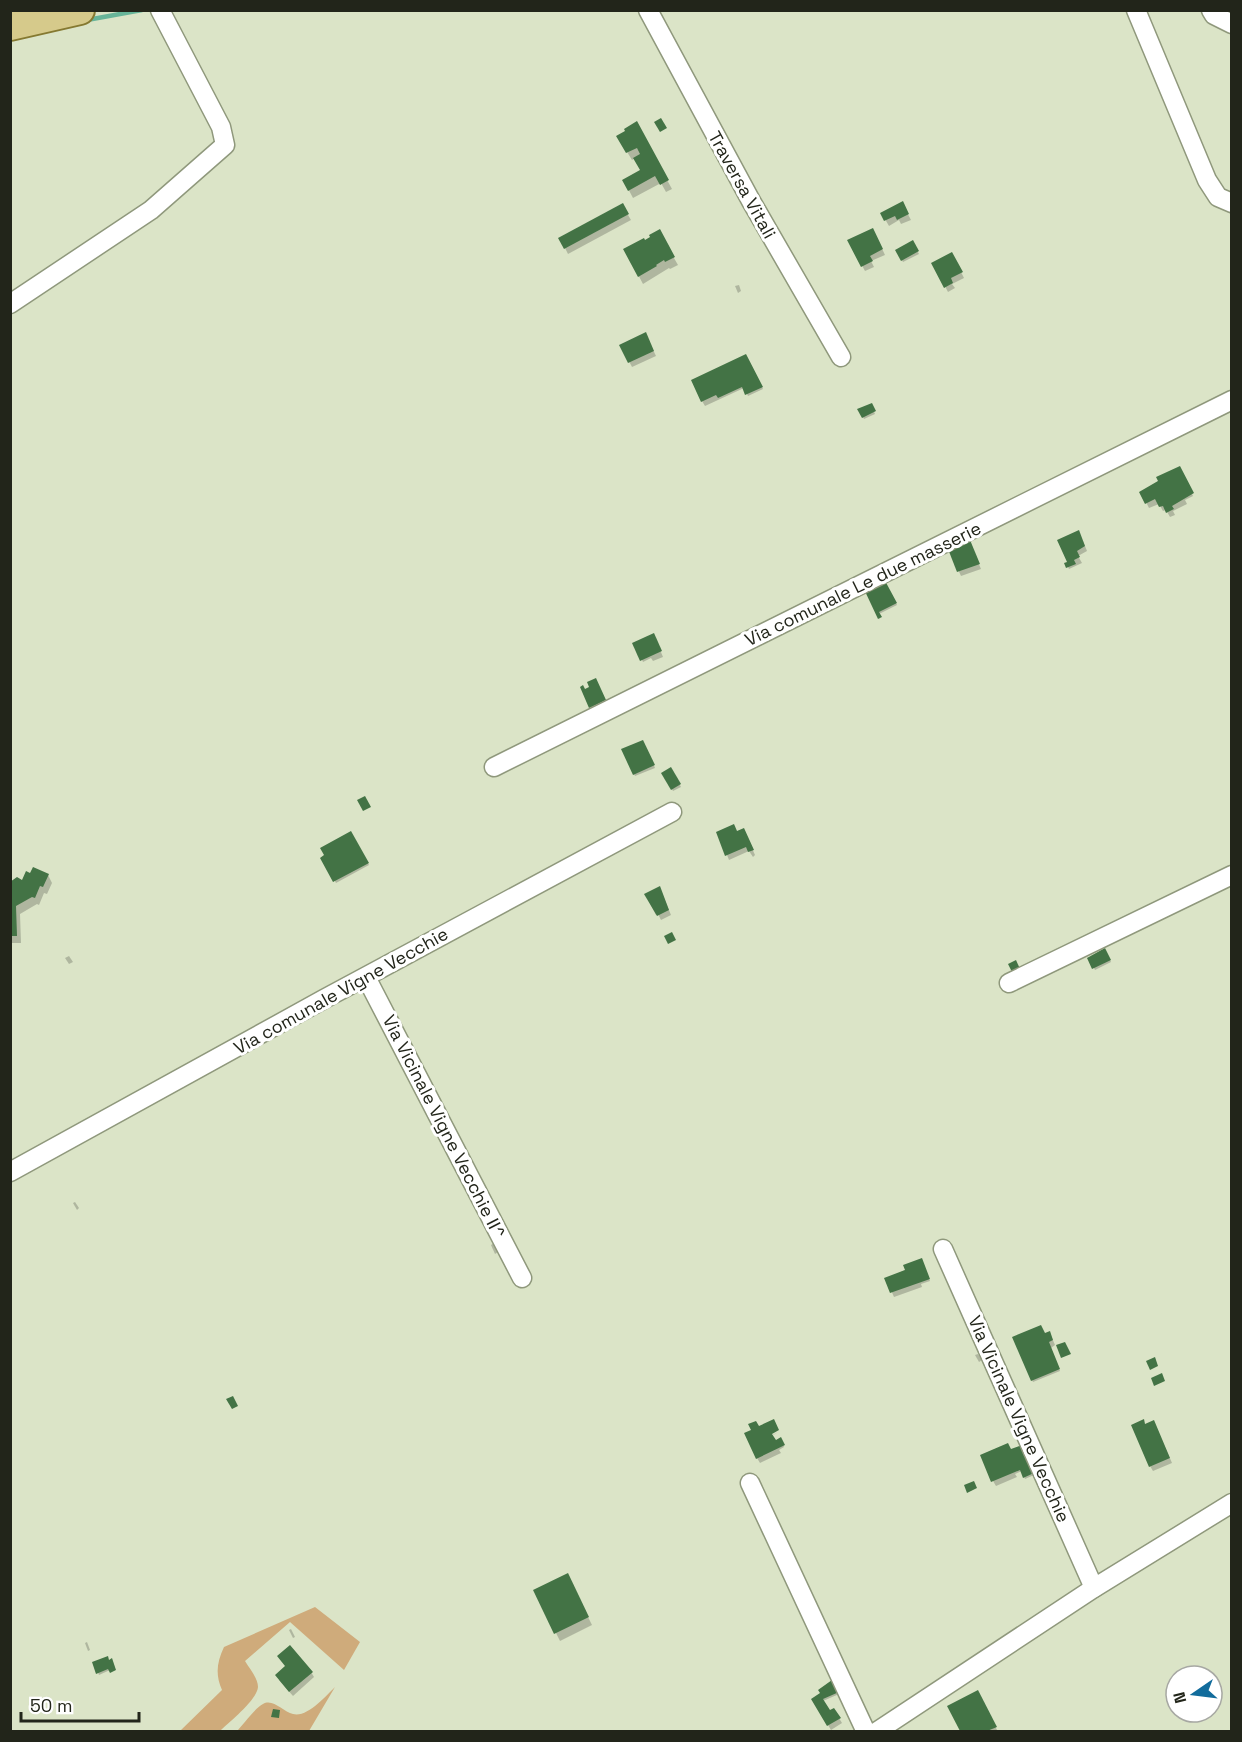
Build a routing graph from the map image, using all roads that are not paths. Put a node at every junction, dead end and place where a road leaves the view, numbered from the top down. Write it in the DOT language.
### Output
graph roads {
  1 [pos="80,10"];
  2 [pos="648,10"];
  3 [pos="1136,10"];
  4 [pos="1211,10"];
  5 [pos="161,14"];
  6 [pos="1232,24"];
  7 [pos="10,26"];
  8 [pos="1232,203"];
  9 [pos="10,304"];
  10 [pos="841,357"];
  11 [pos="1232,400"];
  12 [pos="494,767"];
  13 [pos="672,812"];
  14 [pos="1232,875"];
  15 [pos="366,977"];
  16 [pos="1009,983"];
  17 [pos="10,1172"];
  18 [pos="944,1249"];
  19 [pos="522,1278"];
  20 [pos="750,1483"];
  21 [pos="1232,1503"];
  22 [pos="1094,1588"];
  23 [pos="866,1731"];
  24 [pos="876,1731"];
  1 -- 7 [label="main road"];
  2 -- 10 [label="street, Traversa Vitali"];
  3 -- 8 [label="street"];
  4 -- 6 [label="street"];
  5 -- 9 [label="street"];
  11 -- 12 [label="street, Via comunale Le due masserie"];
  13 -- 15 [label="street, Via comunale Vigne Vecchie"];
  14 -- 16 [label="street"];
  15 -- 17 [label="street, Via comunale Vigne Vecchie"];
  15 -- 19 [label="street, Via Vicinale Vigne Vecchie II^"];
  18 -- 22 [label="street, Via Vicinale Vigne Vecchie"];
  20 -- 23 [label="street"];
  21 -- 22 [label="street"];
  22 -- 24 [label="street"];
}
